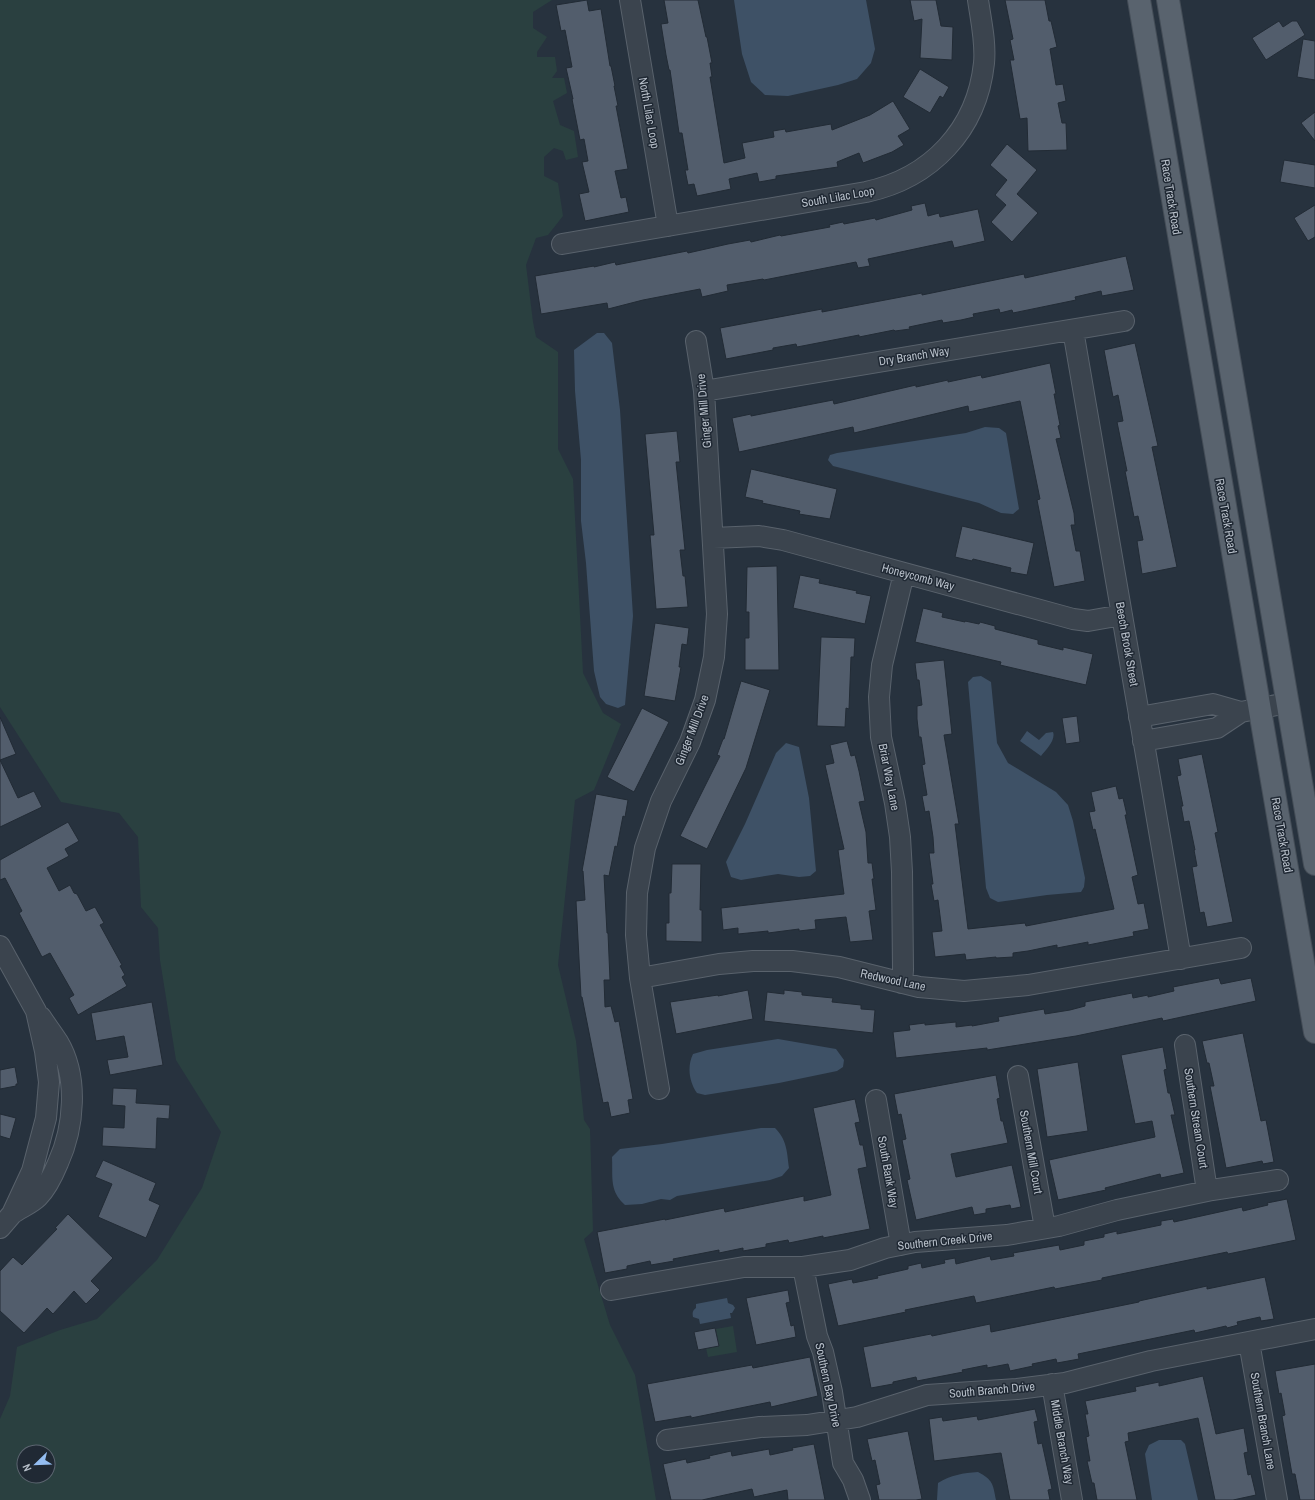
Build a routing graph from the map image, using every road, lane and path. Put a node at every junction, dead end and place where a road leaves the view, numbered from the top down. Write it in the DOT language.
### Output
graph roads {
  1 [pos="630,0"];
  2 [pos="978,0"];
  3 [pos="1139,0"];
  4 [pos="1168,0"];
  5 [pos="668,226"];
  6 [pos="562,244"];
  7 [pos="1124,321"];
  8 [pos="1073,330"];
  9 [pos="696,341"];
  10 [pos="704,391"];
  11 [pos="713,538"];
  12 [pos="904,573"];
  13 [pos="1122,615"];
  14 [pos="1287,702"];
  15 [pos="1251,710"];
  16 [pos="1139,717"];
  17 [pos="1143,741"];
  18 [pos="1315,864"];
  19 [pos="0,946"];
  20 [pos="1241,948"];
  21 [pos="1181,958"];
  22 [pos="640,978"];
  23 [pos="902,983"];
  24 [pos="1315,1032"];
  25 [pos="1185,1045"];
  26 [pos="1018,1076"];
  27 [pos="659,1089"];
  28 [pos="876,1100"];
  29 [pos="1278,1180"];
  30 [pos="1208,1191"];
  31 [pos="6,1221"];
  32 [pos="1045,1228"];
  33 [pos="901,1245"];
  34 [pos="803,1267"];
  35 [pos="611,1290"];
  36 [pos="1315,1329"];
  37 [pos="1249,1342"];
  38 [pos="1052,1384"];
  39 [pos="837,1419"];
  40 [pos="667,1440"];
  41 [pos="860,1500"];
  42 [pos="1072,1500"];
  43 [pos="1277,1500"];
  1 -- 5 [label="street, North Lilac Loop"];
  2 -- 5 [label="street, South Lilac Loop"];
  3 -- 15 [label="main road, Race Track Road"];
  4 -- 14 [label="main road"];
  5 -- 6 [label="street, South Lilac Loop"];
  7 -- 8 [label="street, Dry Branch Way"];
  8 -- 10 [label="street, Dry Branch Way"];
  8 -- 13 [label="street, Beech Brook Street"];
  9 -- 10 [label="street, Ginger Mill Drive"];
  10 -- 11 [label="street, Ginger Mill Drive"];
  11 -- 12 [label="street, Honeycomb Way"];
  11 -- 22 [label="street, Ginger Mill Drive"];
  12 -- 13 [label="street, Honeycomb Way"];
  12 -- 23 [label="street, Briar Way Lane"];
  13 -- 16 [label="street, Beech Brook Street"];
  14 -- 15 [label="street"];
  14 -- 18 [label="main road"];
  15 -- 16 [label="street"];
  15 -- 17 [label="street"];
  15 -- 24 [label="main road, Race Track Road"];
  16 -- 17 [label="street, Beech Brook Street"];
  17 -- 21 [label="street, Beech Brook Street"];
  19 -- 31 [label="street"];
  20 -- 21 [label="street, Redwood Lane"];
  21 -- 23 [label="street, Redwood Lane"];
  22 -- 23 [label="street, Redwood Lane"];
  22 -- 27 [label="street, Ginger Mill Drive"];
  25 -- 30 [label="street, Southern Stream Court"];
  26 -- 32 [label="street, Southern Mill Court"];
  28 -- 33 [label="street, South Bank Way"];
  29 -- 30 [label="street, Southern Creek Drive"];
  30 -- 32 [label="street, Southern Creek Drive"];
  32 -- 33 [label="street, Southern Creek Drive"];
  33 -- 34 [label="street, Southern Creek Drive"];
  34 -- 35 [label="street, Southern Creek Drive"];
  34 -- 39 [label="street, Southern Bay Drive"];
  36 -- 37 [label="street, South Branch Drive"];
  37 -- 38 [label="street, South Branch Drive"];
  37 -- 43 [label="street, Southern Branch Lane"];
  38 -- 39 [label="street, South Branch Drive"];
  38 -- 42 [label="street, Middle Branch Way"];
  39 -- 40 [label="street, South Branch Drive"];
  39 -- 41 [label="street, Southern Bay Drive"];
}
